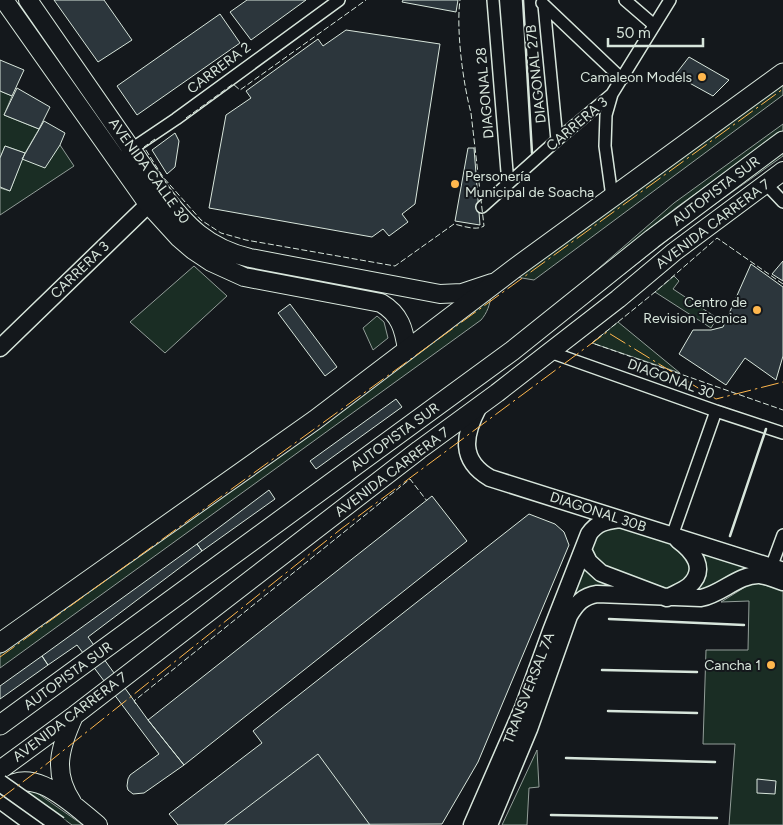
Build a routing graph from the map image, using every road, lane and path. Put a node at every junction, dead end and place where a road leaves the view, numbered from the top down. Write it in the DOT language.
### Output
graph roads {
  1 [pos="4,0"];
  2 [pos="28,0"];
  3 [pos="339,0"];
  4 [pos="493,0"];
  5 [pos="625,0"];
  6 [pos="670,0"];
  7 [pos="542,2"];
  8 [pos="654,25"];
  9 [pos="783,73"];
  10 [pos="622,79"];
  11 [pos="612,94"];
  12 [pos="557,140"];
  13 [pos="783,140"];
  14 [pos="131,149"];
  15 [pos="116,159"];
  16 [pos="783,171"];
  17 [pos="765,183"];
  18 [pos="508,184"];
  19 [pos="612,197"];
  20 [pos="154,198"];
  21 [pos="783,202"];
  22 [pos="482,207"];
  23 [pos="365,280"];
  24 [pos="497,282"];
  25 [pos="361,298"];
  26 [pos="0,348"];
  27 [pos="407,350"];
  28 [pos="550,352"];
  29 [pos="478,408"];
  30 [pos="716,411"];
  31 [pos="783,433"];
  32 [pos="620,519"];
  33 [pos="783,535"];
  34 [pos="672,536"];
  35 [pos="583,550"];
  36 [pos="776,574"];
  37 [pos="667,598"];
  38 [pos="0,643"];
  39 [pos="75,715"];
  40 [pos="0,725"];
  41 [pos="0,770"];
  42 [pos="0,783"];
  43 [pos="0,794"];
  44 [pos="0,800"];
  45 [pos="75,807"];
  46 [pos="34,825"];
  47 [pos="59,825"];
  48 [pos="98,825"];
  49 [pos="472,825"];
  50 [pos="489,825"];
  1 -- 15 [label="main road, AVENIDA CALLE 30"];
  2 -- 14 [label="main road, AVENIDA CALLE 30"];
  3 -- 14 [label="street, CARRERA 2"];
  4 -- 18 [label="street, DIAGONAL 28"];
  5 -- 8 [label="street"];
  6 -- 8 [label="street, CARRERA 3"];
  7 -- 10 [label="street"];
  7 -- 12 [label="street, DIAGONAL 27B"];
  8 -- 10 [label="street, CARRERA 3"];
  9 -- 19 [label="highway"];
  10 -- 11 [label="street, CARRERA 3"];
  11 -- 12 [label="street, CARRERA 3"];
  11 -- 19 [label="street"];
  12 -- 18 [label="street, CARRERA 3"];
  13 -- 40 [label="highway, AUTOPISTA SUR"];
  14 -- 15 [label="street, CARRERA 2"];
  14 -- 20 [label="main road, AVENIDA CALLE 30"];
  15 -- 20 [label="main road, AVENIDA CALLE 30"];
  16 -- 17 [label="main road, AVENIDA CARRERA 7"];
  17 -- 21 [label="street"];
  17 -- 28 [label="main road, AVENIDA CARRERA 7"];
  18 -- 22 [label="street, CARRERA 3"];
  19 -- 24 [label="highway"];
  20 -- 23 [label="main road, AVENIDA CALLE 30"];
  20 -- 25 [label="main road, AVENIDA CALLE 30"];
  20 -- 26 [label="main road, CARRERA 3"];
  23 -- 24 [label="main road, AVENIDA CALLE 30"];
  23 -- 25 [label="main road"];
  24 -- 27 [label="highway"];
  25 -- 27 [label="main road, AVENIDA CALLE 30"];
  27 -- 38 [label="highway"];
  28 -- 29 [label="main road, AVENIDA CARRERA 7"];
  28 -- 30 [label="street, DIAGONAL 30"];
  29 -- 32 [label="main road, DIAGONAL 30B"];
  29 -- 39 [label="main road, AVENIDA CARRERA 7"];
  30 -- 31 [label="street, DIAGONAL 30"];
  30 -- 34 [label="street"];
  32 -- 34 [label="main road, DIAGONAL 30B"];
  32 -- 35 [label="main road, TRANSVERSAL 7A"];
  33 -- 36 [label="street"];
  34 -- 36 [label="main road, DIAGONAL 30B"];
  34 -- 37 [label="main road"];
  35 -- 37 [label="main road"];
  35 -- 49 [label="main road, TRANSVERSAL 7A"];
  36 -- 37 [label="main road"];
  37 -- 50 [label="main road, TRANSVERSAL 7A"];
  39 -- 41 [label="main road, AVENIDA CARRERA 7"];
  39 -- 45 [label="main road"];
  42 -- 47 [label="main road, bridge"];
  43 -- 45 [label="main road"];
  44 -- 46 [label="main road"];
  45 -- 48 [label="main road"];
}
